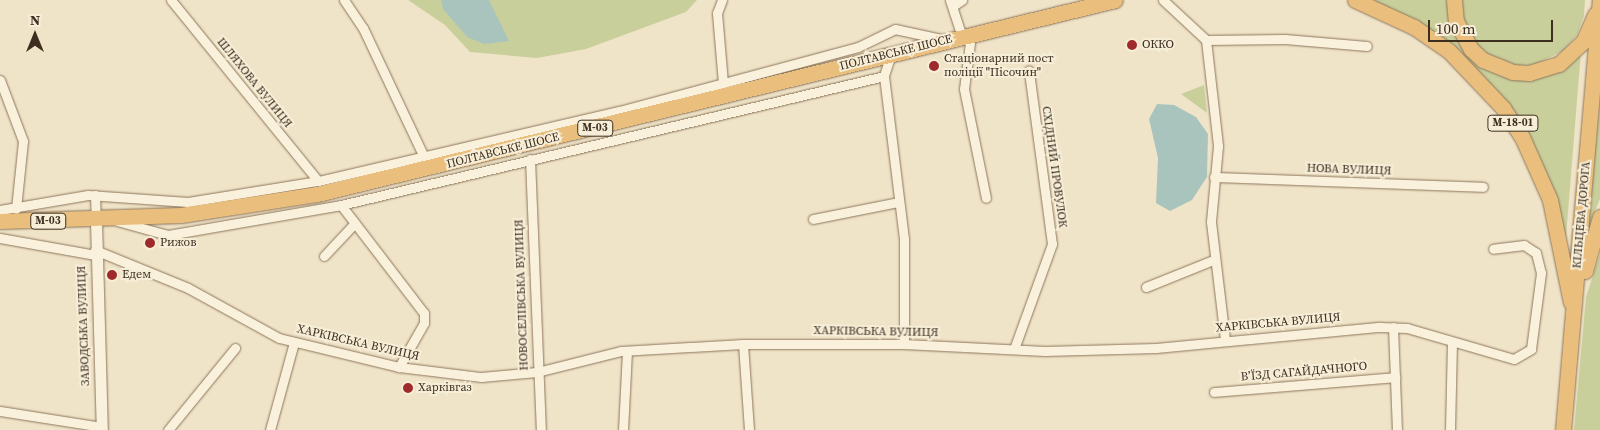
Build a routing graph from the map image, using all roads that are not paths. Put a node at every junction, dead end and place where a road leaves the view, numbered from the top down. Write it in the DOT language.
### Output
graph roads {
  1 [pos="171,0"];
  2 [pos="344,0"];
  3 [pos="722,0"];
  4 [pos="962,0"];
  5 [pos="1115,0"];
  6 [pos="1163,0"];
  7 [pos="1355,0"];
  8 [pos="1454,0"];
  9 [pos="1600,0"];
  10 [pos="951,3"];
  11 [pos="1600,4"];
  12 [pos="961,38"];
  13 [pos="1206,40"];
  14 [pos="1368,46"];
  15 [pos="891,54"];
  16 [pos="1029,71"];
  17 [pos="884,76"];
  18 [pos="0,80"];
  19 [pos="723,83"];
  20 [pos="424,157"];
  21 [pos="530,160"];
  22 [pos="1214,177"];
  23 [pos="318,181"];
  24 [pos="1483,187"];
  25 [pos="96,195"];
  26 [pos="986,198"];
  27 [pos="898,202"];
  28 [pos="341,205"];
  29 [pos="16,209"];
  30 [pos="0,210"];
  31 [pos="1600,217"];
  32 [pos="813,219"];
  33 [pos="114,220"];
  34 [pos="0,221"];
  35 [pos="96,221"];
  36 [pos="355,223"];
  37 [pos="0,238"];
  38 [pos="1493,248"];
  39 [pos="95,252"];
  40 [pos="324,256"];
  41 [pos="1214,260"];
  42 [pos="1146,287"];
  43 [pos="1574,316"];
  44 [pos="1393,327"];
  45 [pos="1225,340"];
  46 [pos="294,342"];
  47 [pos="1452,342"];
  48 [pos="743,344"];
  49 [pos="904,344"];
  50 [pos="234,348"];
  51 [pos="1014,349"];
  52 [pos="627,351"];
  53 [pos="399,367"];
  54 [pos="537,372"];
  55 [pos="1395,377"];
  56 [pos="1214,392"];
  57 [pos="0,412"];
  58 [pos="102,428"];
  59 [pos="168,430"];
  60 [pos="270,430"];
  61 [pos="540,430"];
  62 [pos="623,430"];
  63 [pos="749,430"];
  64 [pos="1397,430"];
  65 [pos="1450,430"];
  66 [pos="1563,430"];
  1 -- 23 [label="street, ШЛЯХОВА ВУЛИЦЯ"];
  2 -- 20 [label="street"];
  3 -- 19 [label="street"];
  4 -- 10 [label="street"];
  5 -- 12 [label="highway, ПОЛТАВСЬКЕ ШОСЕ / М-03"];
  6 -- 13 [label="street"];
  7 -- 43 [label="highway, М-18-01"];
  8 -- 11 [label="highway"];
  9 -- 11 [label="highway, КІЛЬЦЕВА ДОРОГА / М-18-01"];
  10 -- 12 [label="street"];
  11 -- 43 [label="highway, КІЛЬЦЕВА ДОРОГА / М-18-01"];
  12 -- 15 [label="highway, ПОЛТАВСЬКЕ ШОСЕ / М-03"];
  12 -- 19 [label="street"];
  12 -- 26 [label="street"];
  13 -- 14 [label="street"];
  13 -- 22 [label="street"];
  15 -- 17 [label="street"];
  15 -- 33 [label="highway, ПОЛТАВСЬКЕ ШОСЕ / М-03"];
  16 -- 51 [label="street, СХІДНИЙ ПРОВУЛОК"];
  17 -- 21 [label="street"];
  17 -- 27 [label="street"];
  18 -- 29 [label="street"];
  19 -- 20 [label="street"];
  20 -- 23 [label="street"];
  21 -- 28 [label="street"];
  21 -- 54 [label="street, НОВОСЕЛІВСЬКА ВУЛИЦЯ"];
  22 -- 24 [label="street, НОВА ВУЛИЦЯ"];
  22 -- 41 [label="street"];
  23 -- 25 [label="street"];
  25 -- 29 [label="street"];
  25 -- 35 [label="street"];
  27 -- 32 [label="street"];
  27 -- 49 [label="street"];
  28 -- 33 [label="street"];
  28 -- 36 [label="street"];
  29 -- 30 [label="street"];
  31 -- 43 [label="highway, М-18-01"];
  33 -- 35 [label="highway, ПОЛТАВСЬКЕ ШОСЕ / М-03"];
  34 -- 35 [label="highway, ПОЛТАВСЬКЕ ШОСЕ / М-03"];
  35 -- 39 [label="street, ЗАВОДСЬКА ВУЛИЦЯ"];
  36 -- 40 [label="street"];
  36 -- 53 [label="street"];
  37 -- 39 [label="street, ХАРКІВСЬКА ВУЛИЦЯ"];
  38 -- 47 [label="street, ХАРКІВСЬКА ВУЛИЦЯ"];
  39 -- 46 [label="street, ХАРКІВСЬКА ВУЛИЦЯ"];
  39 -- 58 [label="street, ЗАВОДСЬКА ВУЛИЦЯ"];
  41 -- 42 [label="street"];
  41 -- 45 [label="street"];
  43 -- 66 [label="highway, КІЛЬЦЕВА ДОРОГА / М-18-01"];
  44 -- 45 [label="street, ХАРКІВСЬКА ВУЛИЦЯ"];
  44 -- 47 [label="street, ХАРКІВСЬКА ВУЛИЦЯ"];
  44 -- 55 [label="street"];
  45 -- 51 [label="street, ХАРКІВСЬКА ВУЛИЦЯ"];
  46 -- 53 [label="street, ХАРКІВСЬКА ВУЛИЦЯ"];
  46 -- 60 [label="street"];
  47 -- 65 [label="street"];
  48 -- 49 [label="street, ХАРКІВСЬКА ВУЛИЦЯ"];
  48 -- 52 [label="street, ХАРКІВСЬКА ВУЛИЦЯ"];
  48 -- 63 [label="street"];
  49 -- 51 [label="street, ХАРКІВСЬКА ВУЛИЦЯ"];
  50 -- 59 [label="street"];
  52 -- 54 [label="street, ХАРКІВСЬКА ВУЛИЦЯ"];
  52 -- 62 [label="street"];
  53 -- 54 [label="street, ХАРКІВСЬКА ВУЛИЦЯ"];
  54 -- 61 [label="street, НОВОСЕЛІВСЬКА ВУЛИЦЯ"];
  55 -- 56 [label="street, В’ЇЗД САГАЙДАЧНОГО"];
  55 -- 64 [label="street"];
  57 -- 58 [label="street"];
}
